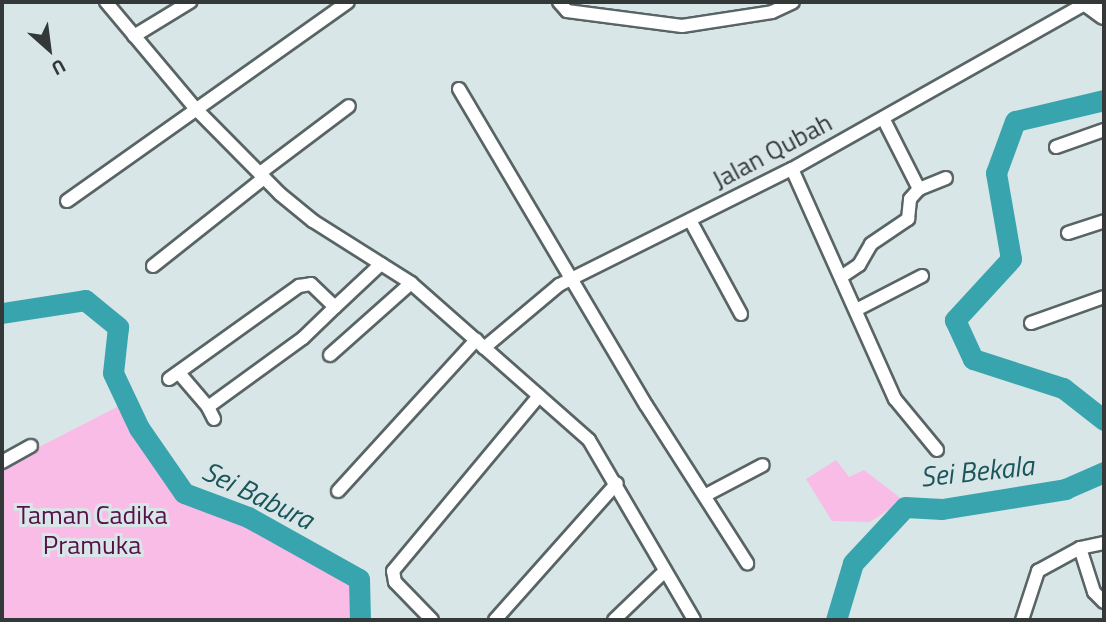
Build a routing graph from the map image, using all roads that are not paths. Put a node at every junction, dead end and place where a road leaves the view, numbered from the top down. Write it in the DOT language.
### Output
graph roads {
  1 [pos="106,2"];
  2 [pos="190,2"];
  3 [pos="348,2"];
  4 [pos="559,2"];
  5 [pos="793,2"];
  6 [pos="1087,2"];
  7 [pos="1104,15"];
  8 [pos="134,36"];
  9 [pos="459,89"];
  10 [pos="349,106"];
  11 [pos="194,107"];
  12 [pos="883,118"];
  13 [pos="1104,130"];
  14 [pos="1056,147"];
  15 [pos="792,169"];
  16 [pos="262,175"];
  17 [pos="946,178"];
  18 [pos="919,189"];
  19 [pos="67,201"];
  20 [pos="690,220"];
  21 [pos="1104,221"];
  22 [pos="1069,233"];
  23 [pos="381,264"];
  24 [pos="153,265"];
  25 [pos="922,276"];
  26 [pos="841,277"];
  27 [pos="571,278"];
  28 [pos="411,283"];
  29 [pos="1104,297"];
  30 [pos="335,307"];
  31 [pos="858,309"];
  32 [pos="741,314"];
  33 [pos="1031,323"];
  34 [pos="480,344"];
  35 [pos="330,355"];
  36 [pos="539,396"];
  37 [pos="208,407"];
  38 [pos="214,419"];
  39 [pos="31,446"];
  40 [pos="937,450"];
  41 [pos="2,462"];
  42 [pos="763,465"];
  43 [pos="617,483"];
  44 [pos="338,491"];
  45 [pos="706,495"];
  46 [pos="1104,543"];
  47 [pos="1080,548"];
  48 [pos="747,563"];
  49 [pos="665,571"];
  50 [pos="1104,602"];
  51 [pos="432,620"];
  52 [pos="495,620"];
  53 [pos="614,620"];
  54 [pos="694,620"];
  55 [pos="1022,620"];
  1 -- 8 [label="street"];
  2 -- 8 [label="street"];
  3 -- 11 [label="street"];
  4 -- 5 [label="street"];
  6 -- 7 [label="main road"];
  6 -- 12 [label="street, Jalan Qubah"];
  8 -- 11 [label="street"];
  9 -- 27 [label="street"];
  10 -- 16 [label="street"];
  11 -- 16 [label="street"];
  11 -- 19 [label="street"];
  12 -- 15 [label="street, Jalan Qubah"];
  12 -- 18 [label="street"];
  13 -- 14 [label="street"];
  15 -- 20 [label="street, Jalan Qubah"];
  15 -- 26 [label="street"];
  16 -- 23 [label="street"];
  16 -- 24 [label="street"];
  17 -- 18 [label="street"];
  18 -- 26 [label="street"];
  20 -- 27 [label="street, Jalan Qubah"];
  20 -- 32 [label="street"];
  21 -- 22 [label="street"];
  23 -- 28 [label="street"];
  23 -- 30 [label="street"];
  25 -- 31 [label="street"];
  26 -- 31 [label="street"];
  27 -- 34 [label="street, Jalan Qubah"];
  27 -- 45 [label="street"];
  28 -- 34 [label="street"];
  28 -- 35 [label="street"];
  29 -- 33 [label="street"];
  30 -- 37 [label="street"];
  30 -- 37 [label="street"];
  31 -- 40 [label="street"];
  34 -- 36 [label="street"];
  34 -- 44 [label="street, Jalan Qubah"];
  36 -- 43 [label="street"];
  36 -- 51 [label="street"];
  37 -- 38 [label="street"];
  39 -- 41 [label="street"];
  42 -- 45 [label="street"];
  43 -- 49 [label="street"];
  43 -- 52 [label="street"];
  45 -- 48 [label="street"];
  46 -- 47 [label="street"];
  47 -- 50 [label="street"];
  47 -- 55 [label="street"];
  49 -- 53 [label="street"];
  49 -- 54 [label="street"];
}
